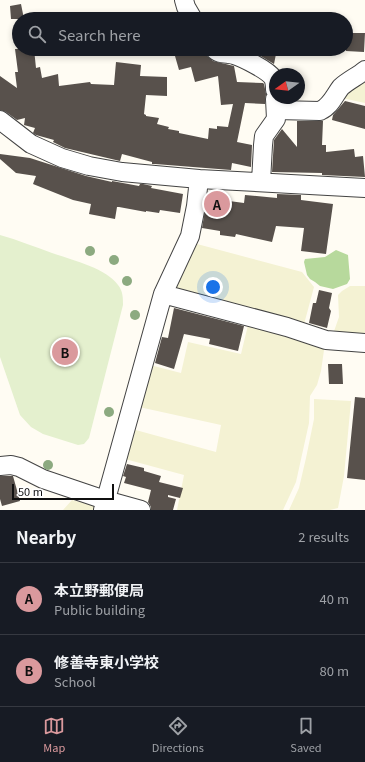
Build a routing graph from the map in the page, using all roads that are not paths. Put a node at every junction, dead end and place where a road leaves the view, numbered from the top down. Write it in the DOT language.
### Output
graph roads {
  1 [pos="184,0"];
  2 [pos="189,12"];
  3 [pos="236,56"];
  4 [pos="269,74"];
  5 [pos="363,74"];
  6 [pos="276,104"];
  7 [pos="0,120"];
  8 [pos="199,179"];
  9 [pos="260,182"];
  10 [pos="365,188"];
  11 [pos="163,294"];
  12 [pos="365,343"];
  13 [pos="0,466"];
  14 [pos="104,505"];
  15 [pos="141,510"];
  1 -- 2 [label="street"];
  3 -- 4 [label="street"];
  5 -- 6 [label="street"];
  6 -- 9 [label="street"];
  7 -- 8 [label="street"];
  8 -- 9 [label="street"];
  8 -- 11 [label="street"];
  9 -- 10 [label="street"];
  11 -- 12 [label="street"];
  11 -- 14 [label="street"];
  13 -- 14 [label="street"];
  14 -- 15 [label="street"];
}
